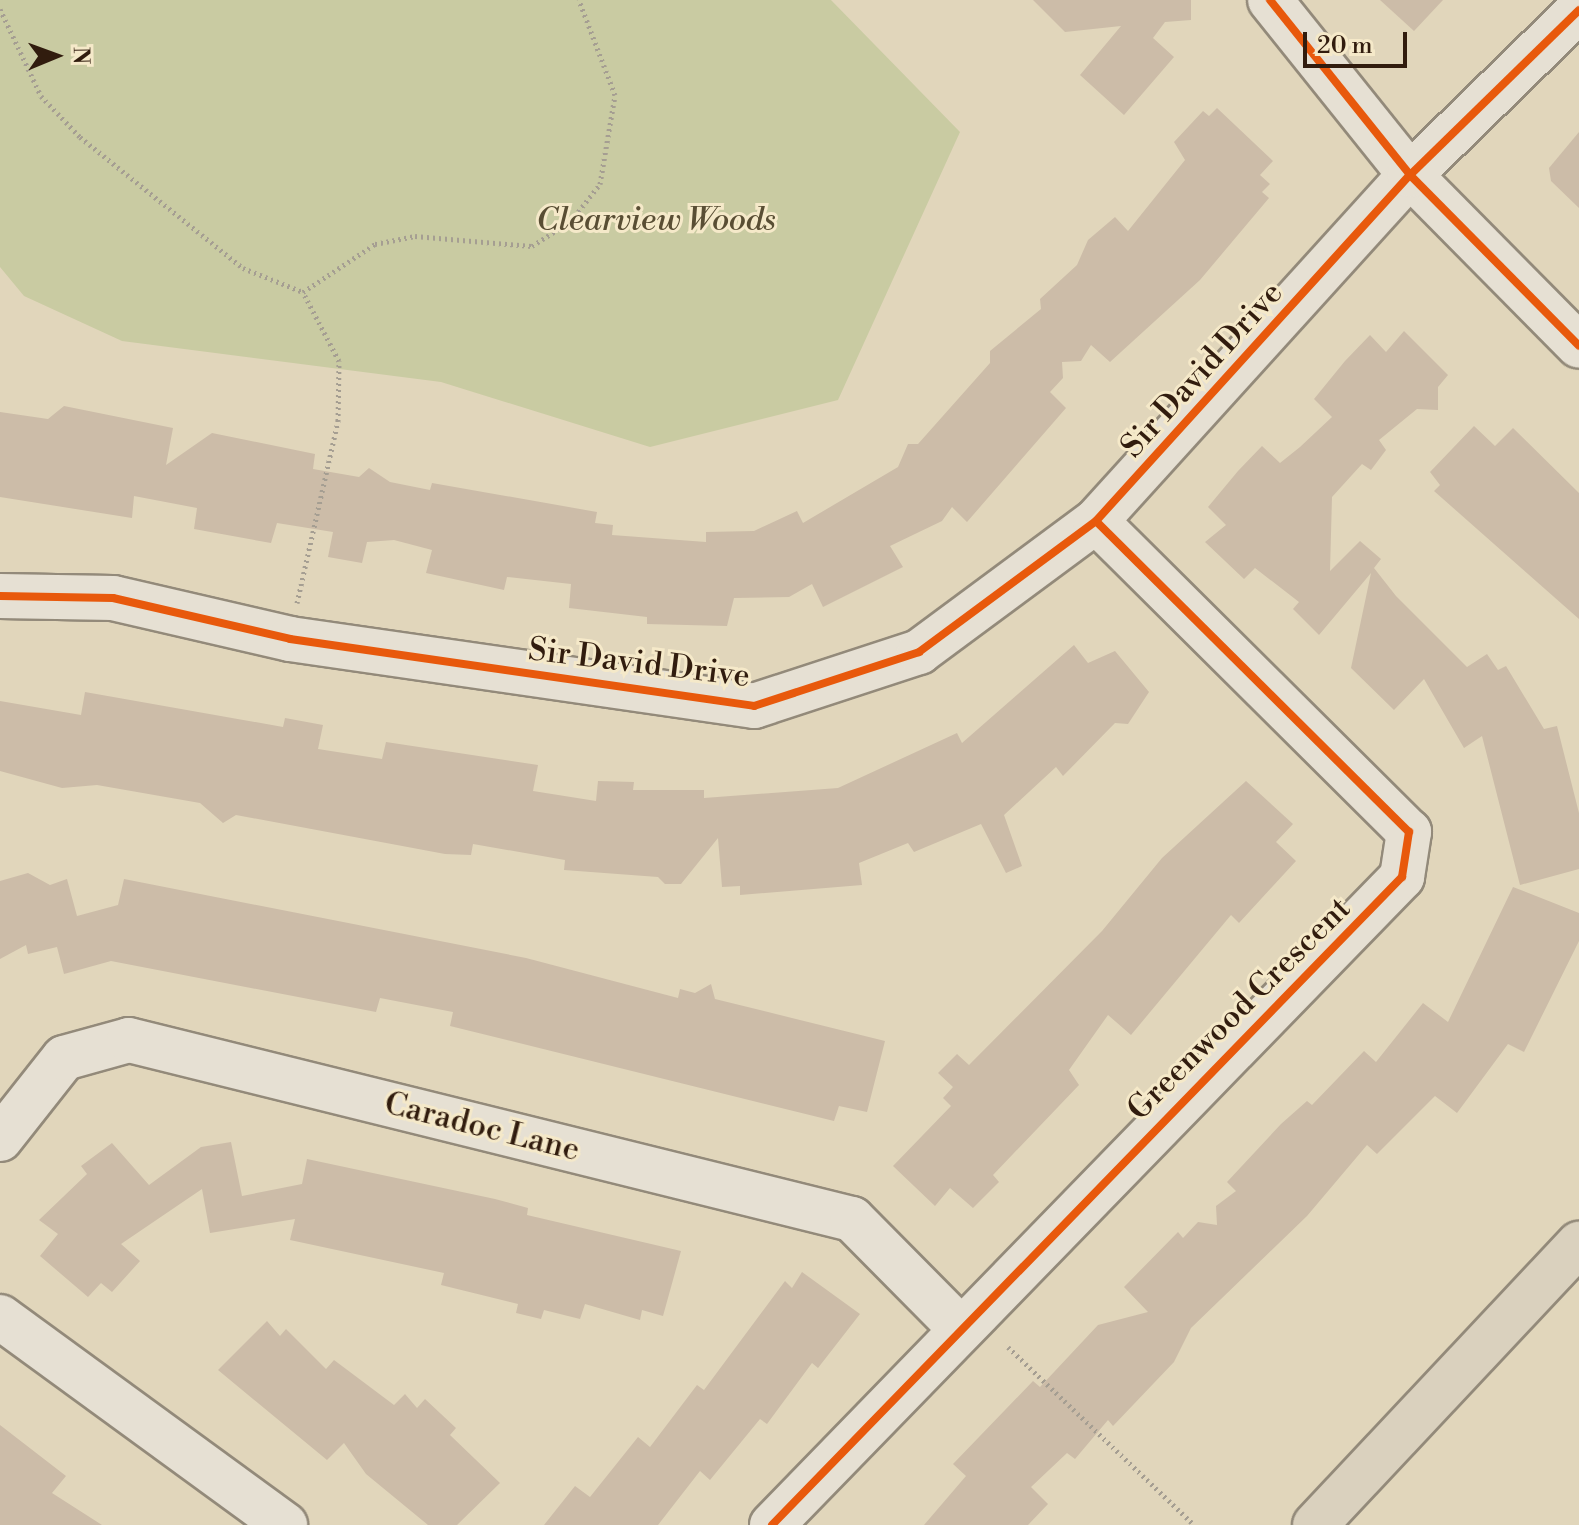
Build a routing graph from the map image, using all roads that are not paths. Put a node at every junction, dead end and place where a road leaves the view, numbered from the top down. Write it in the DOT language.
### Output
graph roads {
  1 [pos="1270,0"];
  2 [pos="1579,10"];
  3 [pos="1410,175"];
  4 [pos="1579,346"];
  5 [pos="1096,521"];
  6 [pos="0,596"];
  7 [pos="0,1139"];
  8 [pos="1579,1244"];
  9 [pos="0,1317"];
  10 [pos="959,1327"];
  11 [pos="285,1525"];
  12 [pos="772,1525"];
  13 [pos="1315,1525"];
  1 -- 3 [label="street"];
  2 -- 3 [label="street, Sir David Drive"];
  3 -- 4 [label="street"];
  3 -- 5 [label="street, Sir David Drive"];
  5 -- 6 [label="street, Sir David Drive"];
  5 -- 10 [label="street, Greenwood Crescent"];
  7 -- 10 [label="street, Caradoc Lane"];
  8 -- 13 [label="main road"];
  9 -- 11 [label="street"];
  10 -- 12 [label="street, Greenwood Crescent"];
}
